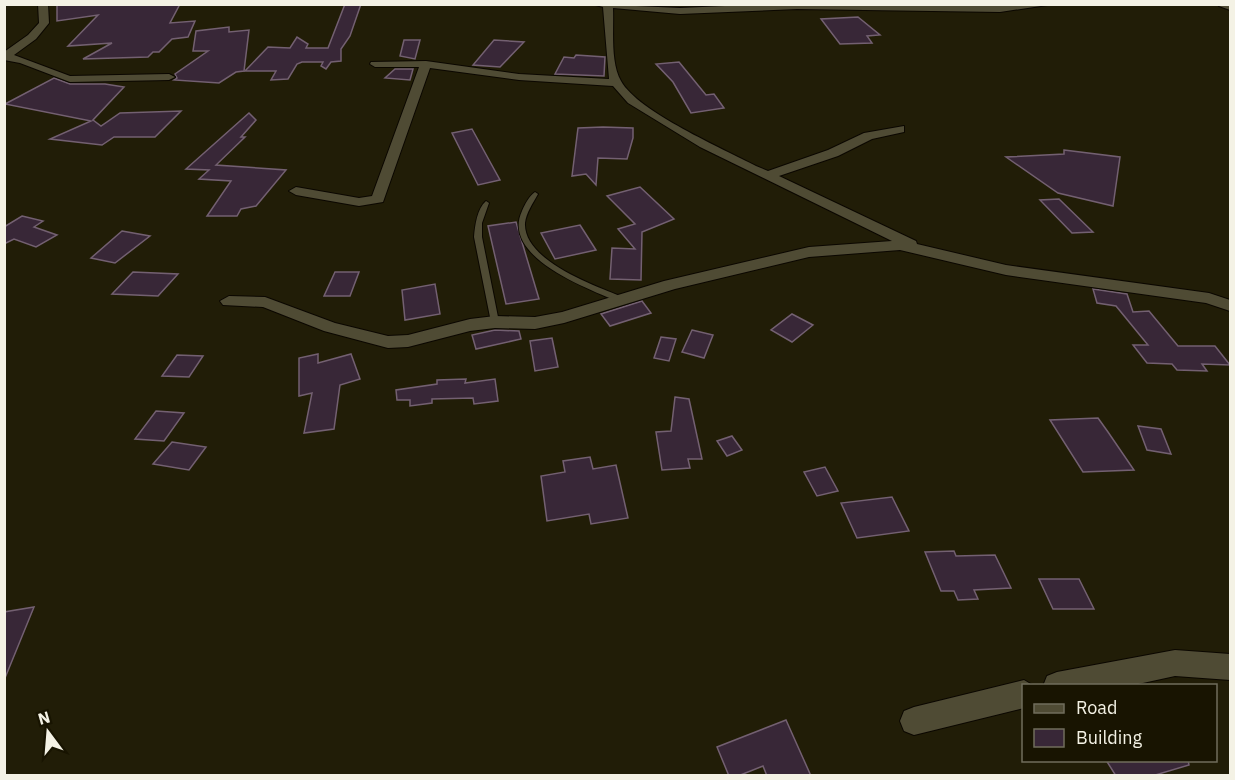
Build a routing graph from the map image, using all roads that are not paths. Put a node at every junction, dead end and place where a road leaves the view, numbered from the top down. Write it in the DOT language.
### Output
graph roads {
  1 [pos="43,4"];
  2 [pos="1050,4"];
  3 [pos="1222,4"];
  4 [pos="602,5"];
  5 [pos="895,6"];
  6 [pos="1230,7"];
  7 [pos="5,57"];
  8 [pos="375,64"];
  9 [pos="426,64"];
  10 [pos="169,76"];
  11 [pos="616,83"];
  12 [pos="900,129"];
  13 [pos="769,175"];
  14 [pos="296,190"];
  15 [pos="536,194"];
  16 [pos="486,202"];
  17 [pos="917,248"];
  18 [pos="1230,290"];
  19 [pos="1185,295"];
  20 [pos="617,298"];
  21 [pos="229,301"];
  22 [pos="1230,306"];
  23 [pos="495,322"];
  24 [pos="1230,667"];
  25 [pos="1067,684"];
  26 [pos="1022,694"];
  27 [pos="914,721"];
  1 -- 7 [label="street"];
  2 -- 5 [label="street"];
  3 -- 6 [label="street"];
  4 -- 5 [label="street"];
  4 -- 11 [label="street"];
  7 -- 10 [label="street"];
  8 -- 9 [label="street"];
  9 -- 11 [label="street"];
  9 -- 14 [label="street"];
  11 -- 13 [label="street"];
  12 -- 13 [label="street"];
  13 -- 17 [label="street"];
  15 -- 20 [label="lane"];
  16 -- 23 [label="lane"];
  17 -- 19 [label="street"];
  17 -- 20 [label="street"];
  18 -- 19 [label="street"];
  19 -- 22 [label="street"];
  20 -- 23 [label="street"];
  21 -- 23 [label="street"];
  24 -- 25 [label="street"];
  26 -- 27 [label="street"];
}
